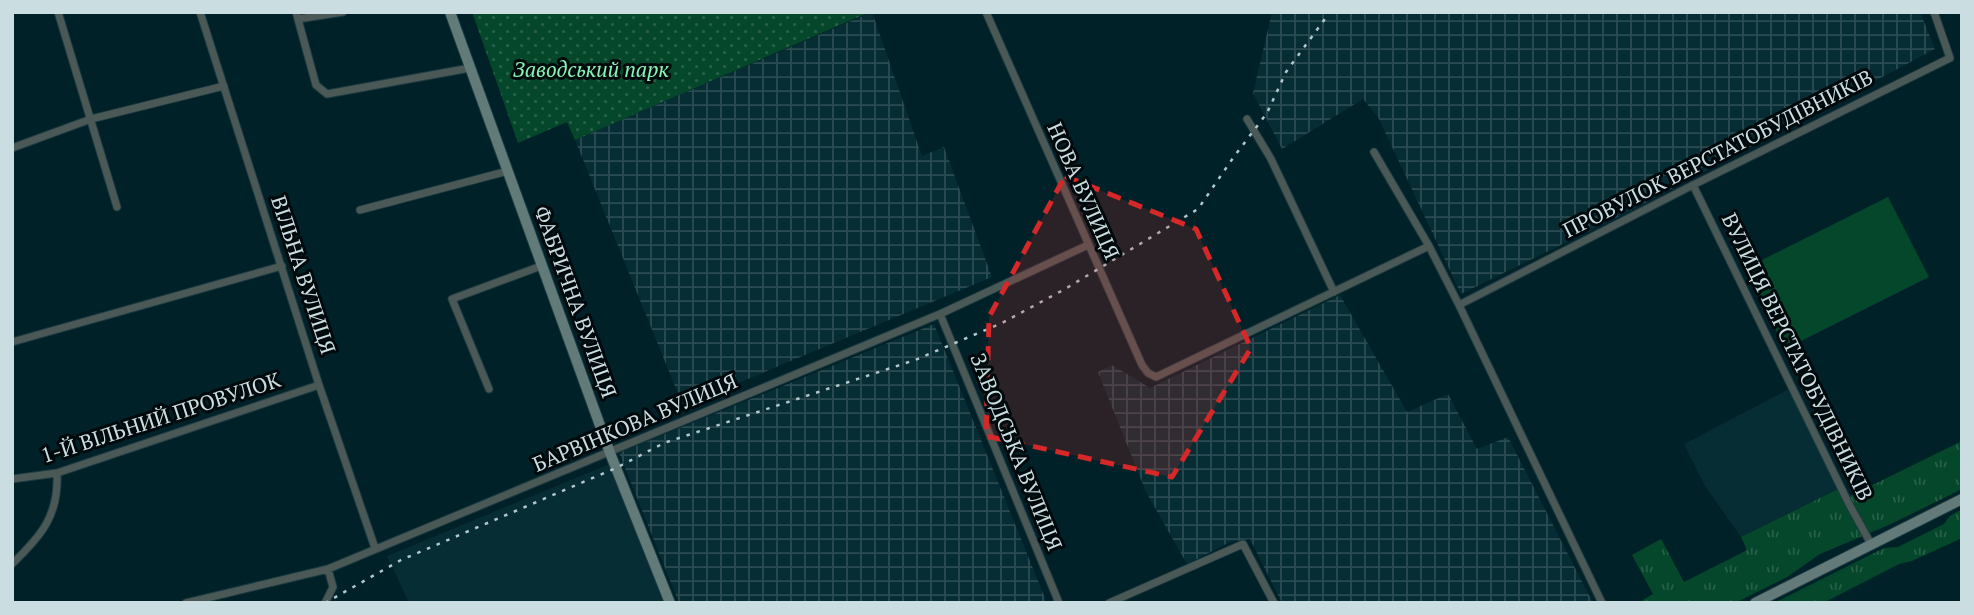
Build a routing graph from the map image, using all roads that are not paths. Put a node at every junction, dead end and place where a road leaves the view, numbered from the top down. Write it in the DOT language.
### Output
graph roads {
  1 [pos="58,12"];
  2 [pos="200,12"];
  3 [pos="343,12"];
  4 [pos="450,12"];
  5 [pos="986,12"];
  6 [pos="1934,12"];
  7 [pos="297,16"];
  8 [pos="470,68"];
  9 [pos="224,86"];
  10 [pos="90,119"];
  11 [pos="1247,119"];
  12 [pos="12,148"];
  13 [pos="1374,152"];
  14 [pos="508,171"];
  15 [pos="1693,185"];
  16 [pos="117,207"];
  17 [pos="360,210"];
  18 [pos="1088,245"];
  19 [pos="1429,246"];
  20 [pos="282,266"];
  21 [pos="541,266"];
  22 [pos="1334,292"];
  23 [pos="1459,305"];
  24 [pos="940,314"];
  25 [pos="12,342"];
  26 [pos="320,385"];
  27 [pos="489,389"];
  28 [pos="610,453"];
  29 [pos="57,473"];
  30 [pos="12,479"];
  31 [pos="1962,499"];
  32 [pos="1871,544"];
  33 [pos="375,548"];
  34 [pos="12,564"];
  35 [pos="328,569"];
  36 [pos="186,603"];
  37 [pos="325,603"];
  38 [pos="670,603"];
  39 [pos="1059,603"];
  40 [pos="1109,603"];
  41 [pos="1274,603"];
  42 [pos="1602,603"];
  43 [pos="1755,603"];
  1 -- 10 [label="street"];
  2 -- 9 [label="street, ВІЛЬНА ВУЛИЦЯ"];
  3 -- 7 [label="street"];
  4 -- 8 [label="street, ФАБРИЧНА ВУЛИЦЯ"];
  5 -- 18 [label="street, НОВА ВУЛИЦЯ"];
  6 -- 15 [label="street, ПРОВУЛОК ВЕРСТАТОБУДІВНИКІВ"];
  7 -- 8 [label="street"];
  8 -- 14 [label="street, ФАБРИЧНА ВУЛИЦЯ"];
  9 -- 10 [label="street"];
  9 -- 20 [label="street, ВІЛЬНА ВУЛИЦЯ"];
  10 -- 12 [label="street"];
  10 -- 16 [label="street"];
  11 -- 22 [label="street"];
  13 -- 19 [label="street"];
  14 -- 17 [label="street"];
  14 -- 21 [label="street, ФАБРИЧНА ВУЛИЦЯ"];
  15 -- 23 [label="street, ПРОВУЛОК ВЕРСТАТОБУДІВНИКІВ"];
  15 -- 32 [label="street, ВУЛИЦЯ ВЕРСТАТОБУДІВНИКІВ"];
  18 -- 22 [label="street, НОВА ВУЛИЦЯ"];
  18 -- 24 [label="street, БАРВІНКОВА ВУЛИЦЯ"];
  19 -- 22 [label="street"];
  19 -- 23 [label="street"];
  20 -- 25 [label="street"];
  20 -- 26 [label="street, ВІЛЬНА ВУЛИЦЯ"];
  21 -- 27 [label="street"];
  21 -- 28 [label="street, ФАБРИЧНА ВУЛИЦЯ"];
  23 -- 42 [label="street"];
  24 -- 28 [label="street, БАРВІНКОВА ВУЛИЦЯ"];
  24 -- 39 [label="street, ЗАВОДСЬКА ВУЛИЦЯ"];
  26 -- 29 [label="street, 1-Й ВІЛЬНИЙ ПРОВУЛОК"];
  26 -- 33 [label="street, ВІЛЬНА ВУЛИЦЯ"];
  28 -- 33 [label="street, БАРВІНКОВА ВУЛИЦЯ"];
  28 -- 38 [label="street, ФАБРИЧНА ВУЛИЦЯ"];
  29 -- 30 [label="street, 1-Й ВІЛЬНИЙ ПРОВУЛОК"];
  29 -- 34 [label="street"];
  31 -- 32 [label="street"];
  32 -- 43 [label="street"];
  33 -- 35 [label="street, БАРВІНКОВА ВУЛИЦЯ"];
  35 -- 36 [label="street, БАРВІНКОВА ВУЛИЦЯ"];
  35 -- 37 [label="street"];
  40 -- 41 [label="street"];
}
